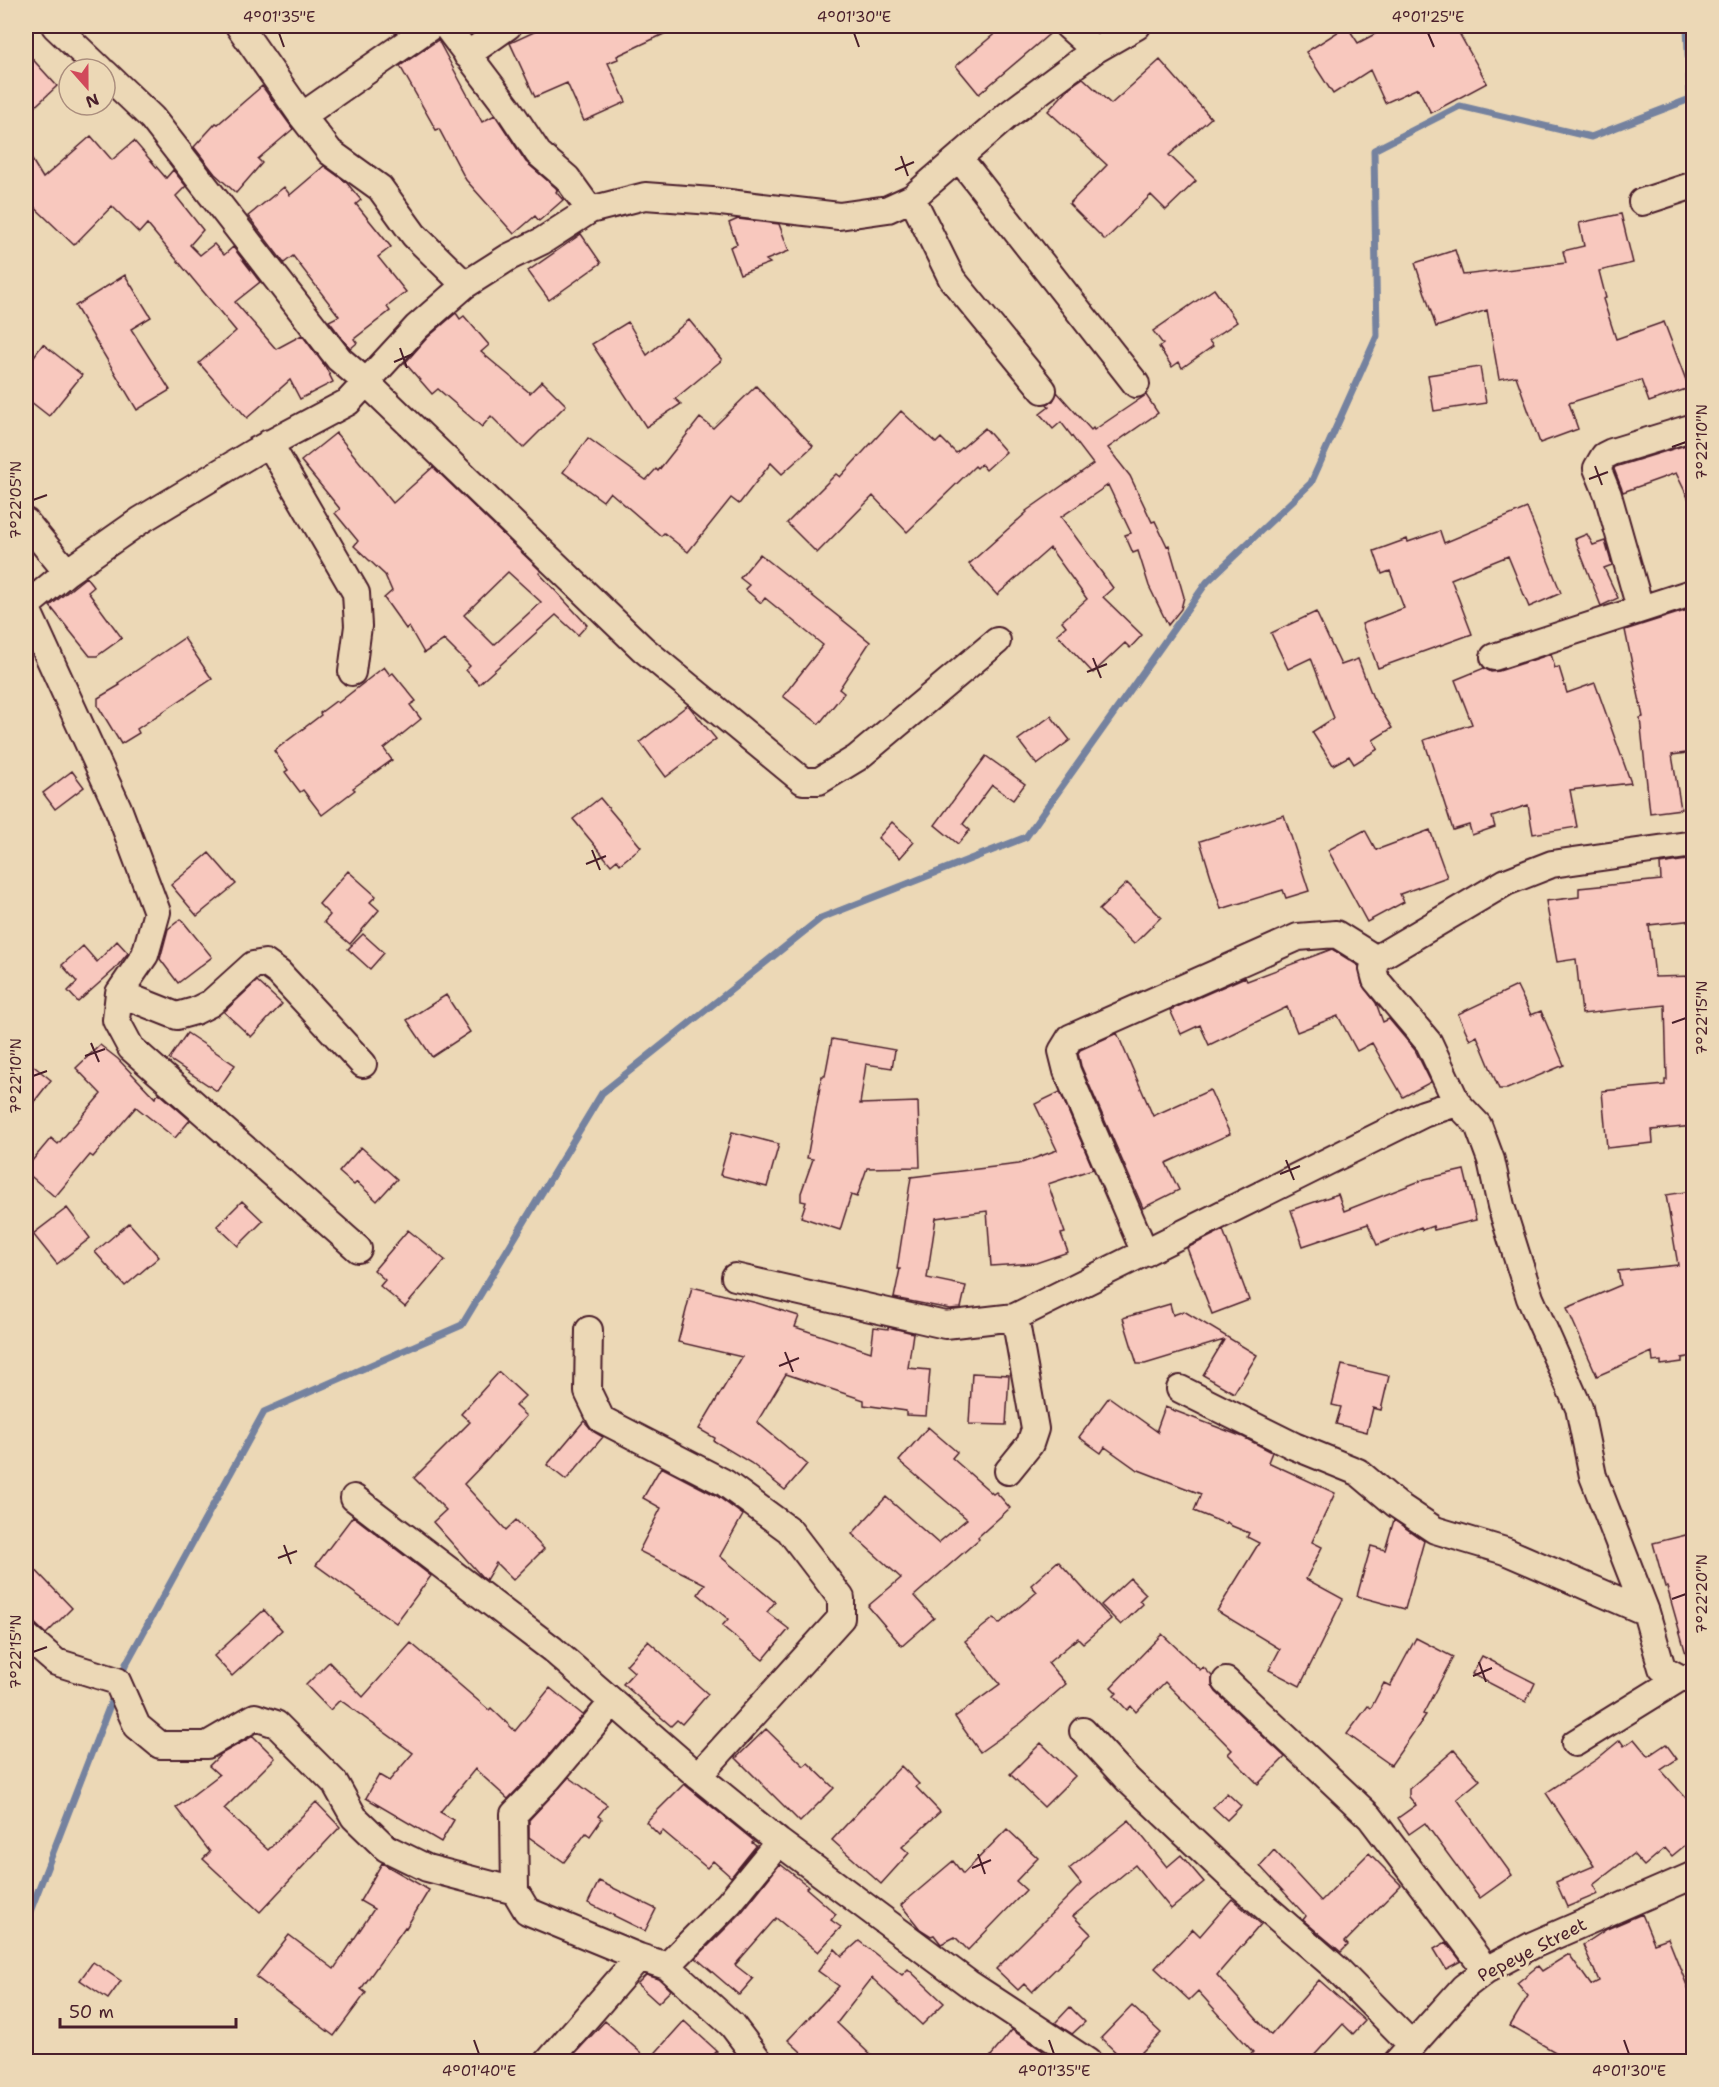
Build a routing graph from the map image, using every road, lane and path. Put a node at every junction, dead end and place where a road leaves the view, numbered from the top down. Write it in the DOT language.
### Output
graph roads {
  1 [pos="55,26"];
  2 [pos="239,26"];
  3 [pos="431,26"];
  4 [pos="446,26"];
  5 [pos="508,26"];
  6 [pos="1068,26"];
  7 [pos="1137,26"];
  8 [pos="1095,50"];
  9 [pos="467,55"];
  10 [pos="87,57"];
  11 [pos="117,85"];
  12 [pos="302,116"];
  13 [pos="959,158"];
  14 [pos="1694,185"];
  15 [pos="912,198"];
  16 [pos="1642,202"];
  17 [pos="590,210"];
  18 [pos="465,285"];
  19 [pos="367,383"];
  20 [pos="1136,384"];
  21 [pos="1043,390"];
  22 [pos="1694,427"];
  23 [pos="269,443"];
  24 [pos="26,522"];
  25 [pos="67,572"];
  26 [pos="1694,592"];
  27 [pos="26,607"];
  28 [pos="1640,608"];
  29 [pos="997,641"];
  30 [pos="1494,657"];
  31 [pos="352,672"];
  32 [pos="1694,844"];
  33 [pos="1376,959"];
  34 [pos="119,993"];
  35 [pos="363,1064"];
  36 [pos="1457,1103"];
  37 [pos="358,1249"];
  38 [pos="1145,1252"];
  39 [pos="735,1277"];
  40 [pos="1015,1317"];
  41 [pos="589,1330"];
  42 [pos="1180,1389"];
  43 [pos="1008,1471"];
  44 [pos="354,1498"];
  45 [pos="1646,1612"];
  46 [pos="26,1636"];
  47 [pos="1687,1678"];
  48 [pos="1226,1681"];
  49 [pos="613,1702"];
  50 [pos="1083,1731"];
  51 [pos="1575,1743"];
  52 [pos="698,1776"];
  53 [pos="779,1842"];
  54 [pos="1694,1875"];
  55 [pos="515,1891"];
  56 [pos="639,1957"];
  57 [pos="667,1966"];
  58 [pos="1486,1970"];
  59 [pos="1404,2053"];
  60 [pos="548,2061"];
  61 [pos="760,2061"];
  62 [pos="1088,2061"];
  1 -- 10 [label="street"];
  2 -- 12 [label="street"];
  3 -- 12 [label="street"];
  4 -- 9 [label="street"];
  5 -- 9 [label="street"];
  6 -- 8 [label="street"];
  7 -- 8 [label="street"];
  8 -- 13 [label="street"];
  9 -- 17 [label="street"];
  11 -- 19 [label="street"];
  12 -- 18 [label="street"];
  13 -- 15 [label="street"];
  13 -- 20 [label="street"];
  14 -- 16 [label="street"];
  15 -- 17 [label="street"];
  15 -- 21 [label="street"];
  17 -- 18 [label="street"];
  18 -- 19 [label="street"];
  19 -- 23 [label="street"];
  19 -- 29 [label="street"];
  22 -- 28 [label="street"];
  23 -- 25 [label="street"];
  23 -- 31 [label="street"];
  24 -- 25 [label="street"];
  25 -- 27 [label="street"];
  26 -- 28 [label="street"];
  27 -- 34 [label="street"];
  28 -- 30 [label="street"];
  32 -- 33 [label="street"];
  33 -- 36 [label="street"];
  33 -- 38 [label="street"];
  34 -- 35 [label="street"];
  34 -- 37 [label="street"];
  36 -- 38 [label="street"];
  36 -- 45 [label="street"];
  38 -- 40 [label="street"];
  39 -- 40 [label="street"];
  40 -- 43 [label="street"];
  41 -- 52 [label="street"];
  42 -- 45 [label="street"];
  44 -- 49 [label="street"];
  45 -- 47 [label="street"];
  46 -- 55 [label="street"];
  47 -- 51 [label="street"];
  48 -- 58 [label="street"];
  49 -- 52 [label="street"];
  49 -- 55 [label="street"];
  50 -- 59 [label="street"];
  52 -- 53 [label="street"];
  53 -- 57 [label="street"];
  53 -- 62 [label="street"];
  54 -- 58 [label="street, Pepeye Street"];
  55 -- 56 [label="street"];
  56 -- 57 [label="street"];
  56 -- 60 [label="street"];
  57 -- 61 [label="street"];
  58 -- 59 [label="street, Pepeye Street"];
}
